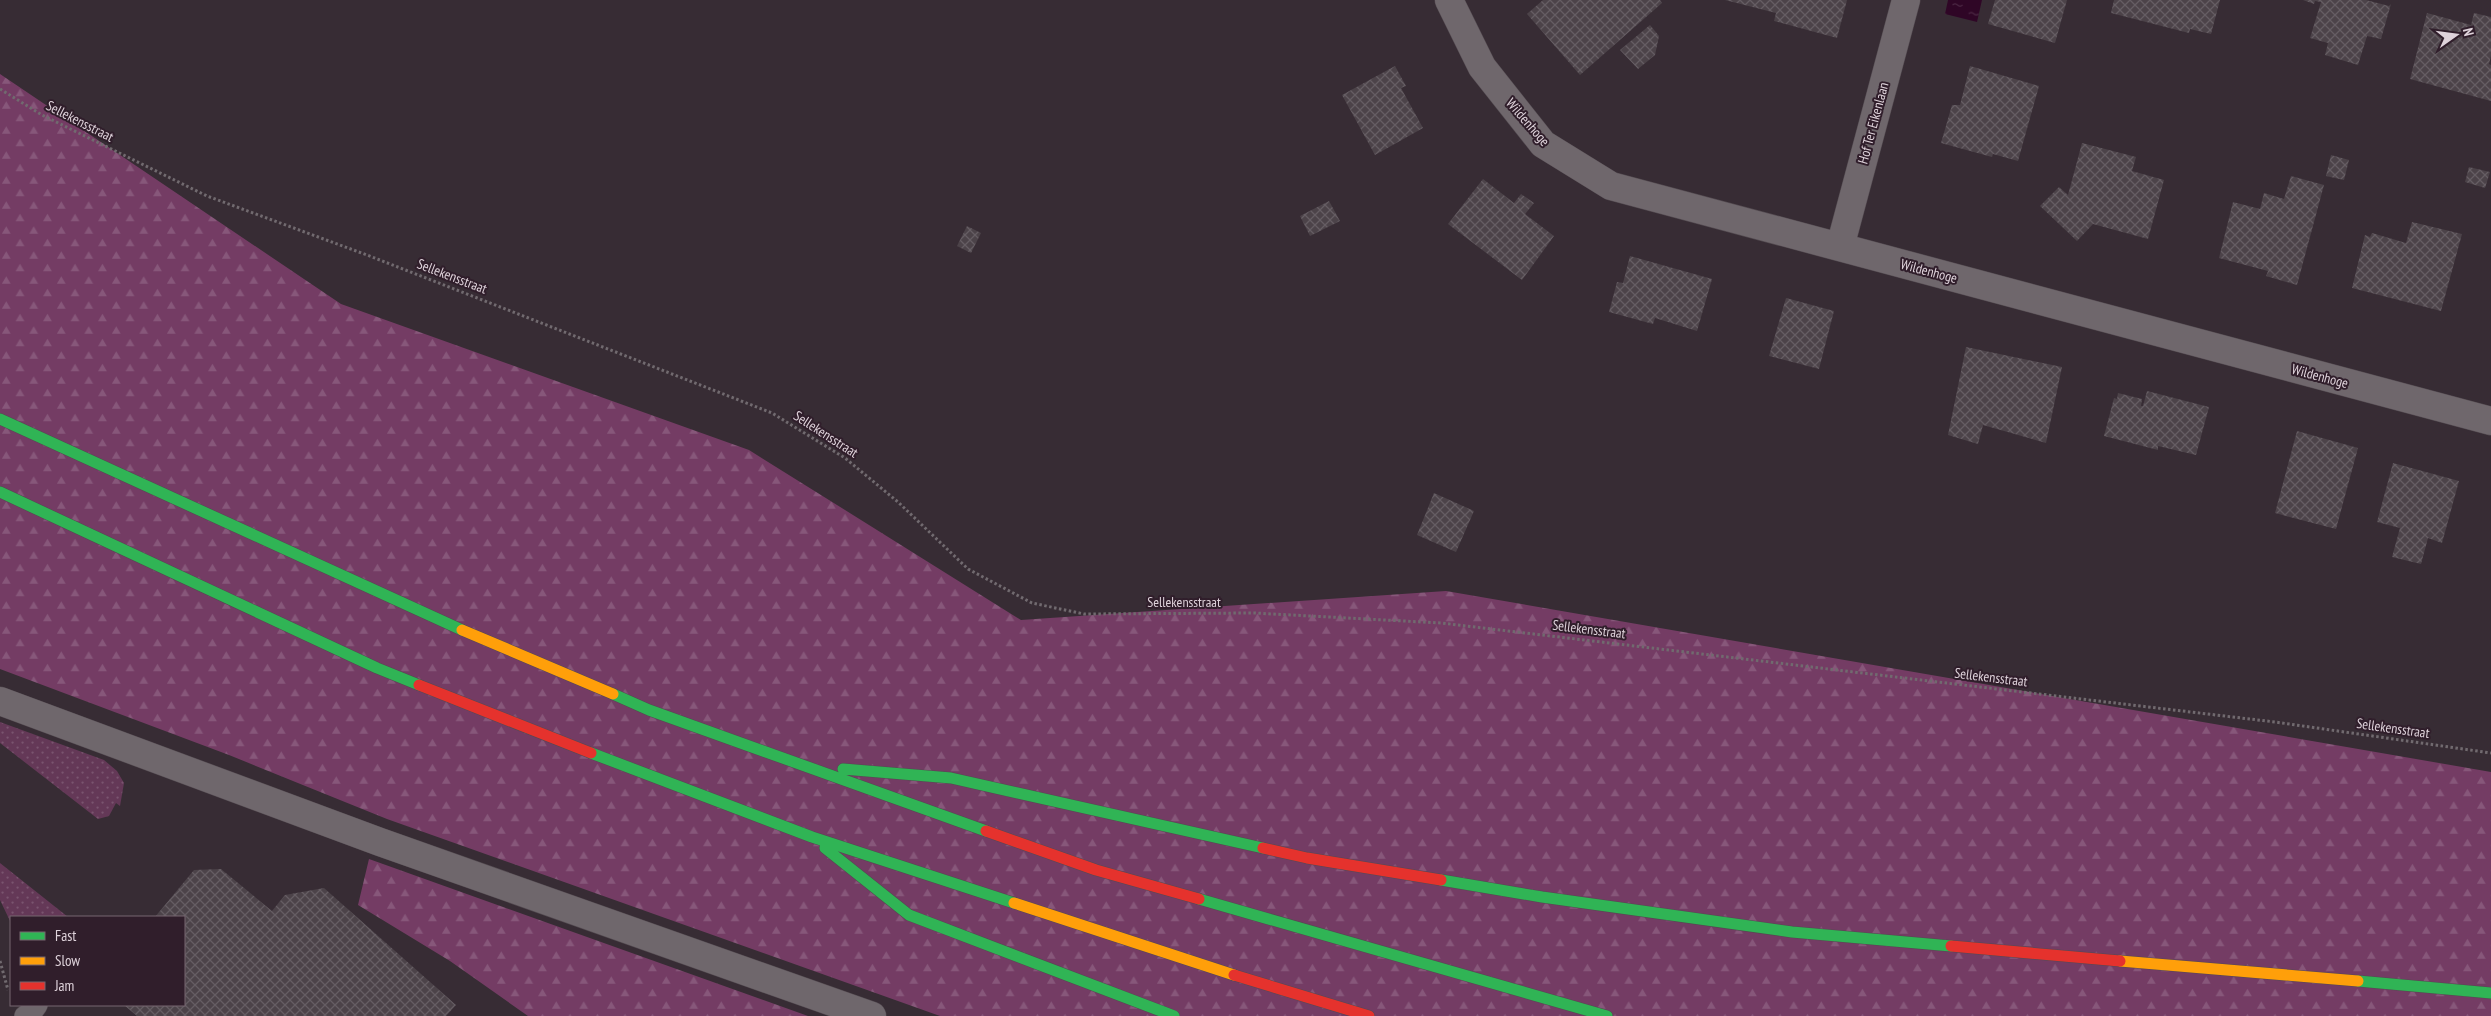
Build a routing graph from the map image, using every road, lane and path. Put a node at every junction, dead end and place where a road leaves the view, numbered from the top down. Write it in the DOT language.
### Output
graph roads {
  1 [pos="1449,0"];
  2 [pos="1906,0"];
  3 [pos="0,90"];
  4 [pos="1840,247"];
  5 [pos="0,418"];
  6 [pos="2491,421"];
  7 [pos="0,492"];
  8 [pos="0,701"];
  9 [pos="2491,754"];
  10 [pos="808,767"];
  11 [pos="812,837"];
  12 [pos="0,961"];
  13 [pos="4,973"];
  14 [pos="2491,993"];
  15 [pos="36,1006"];
  16 [pos="25,1016"];
  17 [pos="872,1016"];
  18 [pos="1174,1016"];
  19 [pos="1369,1016"];
  20 [pos="1607,1016"];
  1 -- 4 [label="street, Wildenhoge"];
  2 -- 4 [label="street, Hof Ter Eikenlaan"];
  3 -- 9 [label="path, Sellekensstraat"];
  4 -- 6 [label="street, Wildenhoge"];
  5 -- 10 [label="highway"];
  7 -- 11 [label="highway"];
  8 -- 17 [label="street"];
  10 -- 14 [label="highway"];
  10 -- 20 [label="highway"];
  11 -- 18 [label="highway"];
  11 -- 19 [label="highway"];
  12 -- 13 [label="path"];
  15 -- 16 [label="lane"];
}
